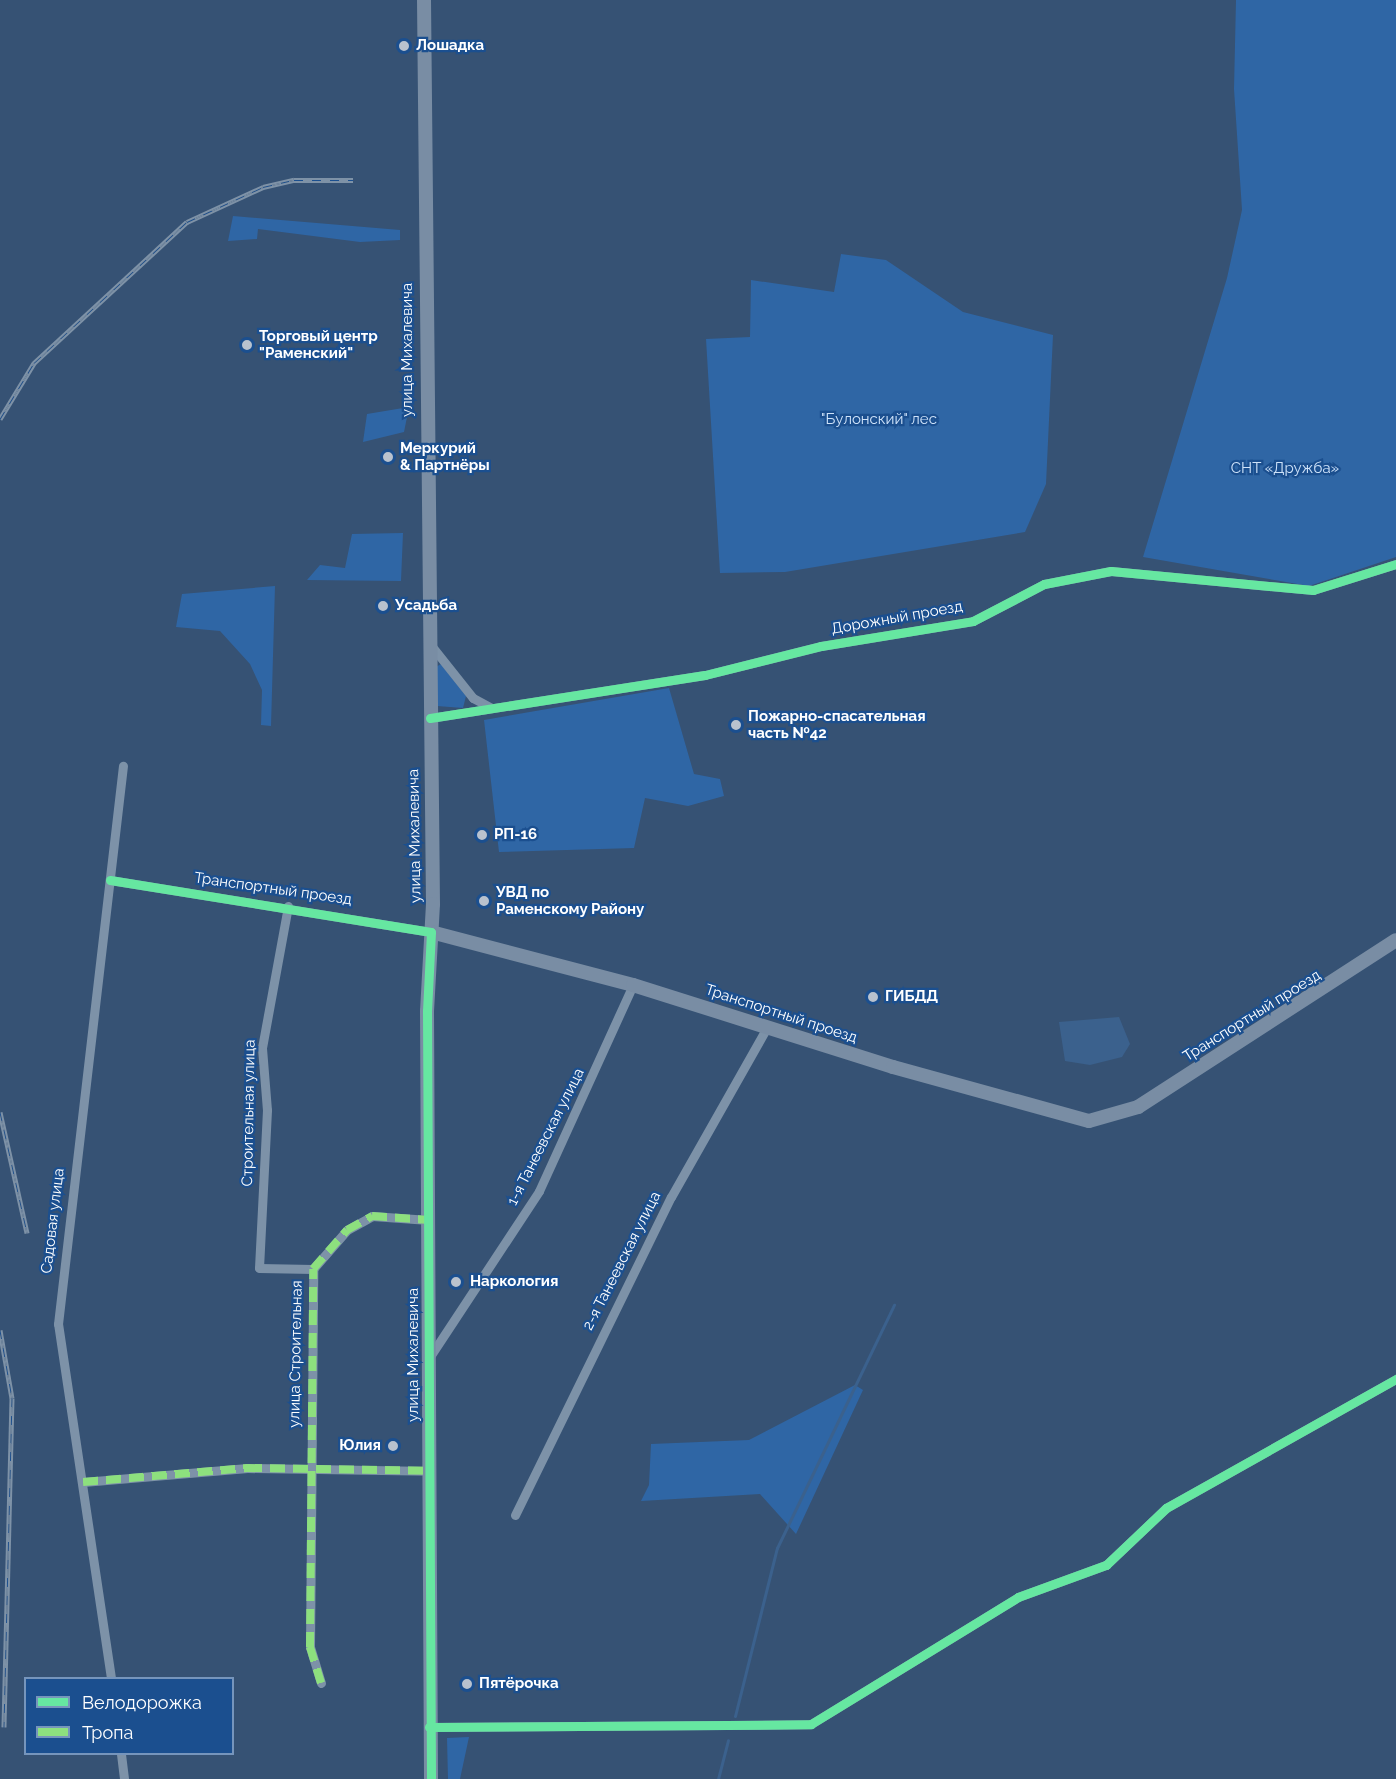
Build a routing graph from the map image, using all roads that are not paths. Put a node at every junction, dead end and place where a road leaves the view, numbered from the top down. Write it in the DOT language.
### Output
graph roads {
  1 [pos="424,0"];
  2 [pos="1396,564"];
  3 [pos="426,639"];
  4 [pos="504,709"];
  5 [pos="430,718"];
  6 [pos="123,766"];
  7 [pos="110,880"];
  8 [pos="288,906"];
  9 [pos="431,932"];
  10 [pos="1396,940"];
  11 [pos="633,985"];
  12 [pos="766,1027"];
  13 [pos="429,1220"];
  14 [pos="314,1269"];
  15 [pos="431,1355"];
  16 [pos="1396,1379"];
  17 [pos="309,1469"];
  18 [pos="430,1471"];
  19 [pos="83,1482"];
  20 [pos="515,1515"];
  21 [pos="111,1677"];
  22 [pos="321,1683"];
  23 [pos="429,1727"];
  24 [pos="121,1755"];
  25 [pos="124,1779"];
  26 [pos="431,1779"];
  1 -- 3 [label="main road, улица Михалевича"];
  2 -- 4 [label="street, Дорожный проезд"];
  3 -- 4 [label="street"];
  3 -- 5 [label="main road, улица Михалевича"];
  4 -- 5 [label="street, Дорожный проезд"];
  5 -- 9 [label="main road, улица Михалевича"];
  6 -- 7 [label="street, Садовая улица"];
  7 -- 8 [label="street, Транспортный проезд"];
  7 -- 19 [label="street, Садовая улица"];
  8 -- 9 [label="street, Транспортный проезд"];
  8 -- 14 [label="street, Строительная улица"];
  9 -- 11 [label="main road, Транспортный проезд"];
  9 -- 13 [label="main road, улица Михалевича"];
  10 -- 12 [label="main road, Транспортный проезд"];
  11 -- 12 [label="main road, Транспортный проезд"];
  11 -- 15 [label="street, 1-я Танеевская улица"];
  12 -- 20 [label="street, 2-я Танеевская улица"];
  13 -- 14 [label="street, улица Строительная"];
  13 -- 15 [label="main road, улица Михалевича"];
  14 -- 17 [label="street, улица Строительная"];
  15 -- 18 [label="main road, улица Михалевича"];
  16 -- 23 [label="street"];
  17 -- 18 [label="street"];
  17 -- 19 [label="street"];
  17 -- 22 [label="street, улица Строительная"];
  18 -- 23 [label="main road, улица Михалевича"];
  19 -- 21 [label="street, Садовая улица"];
  23 -- 26 [label="main road, улица Михалевича"];
  24 -- 25 [label="street"];
}
